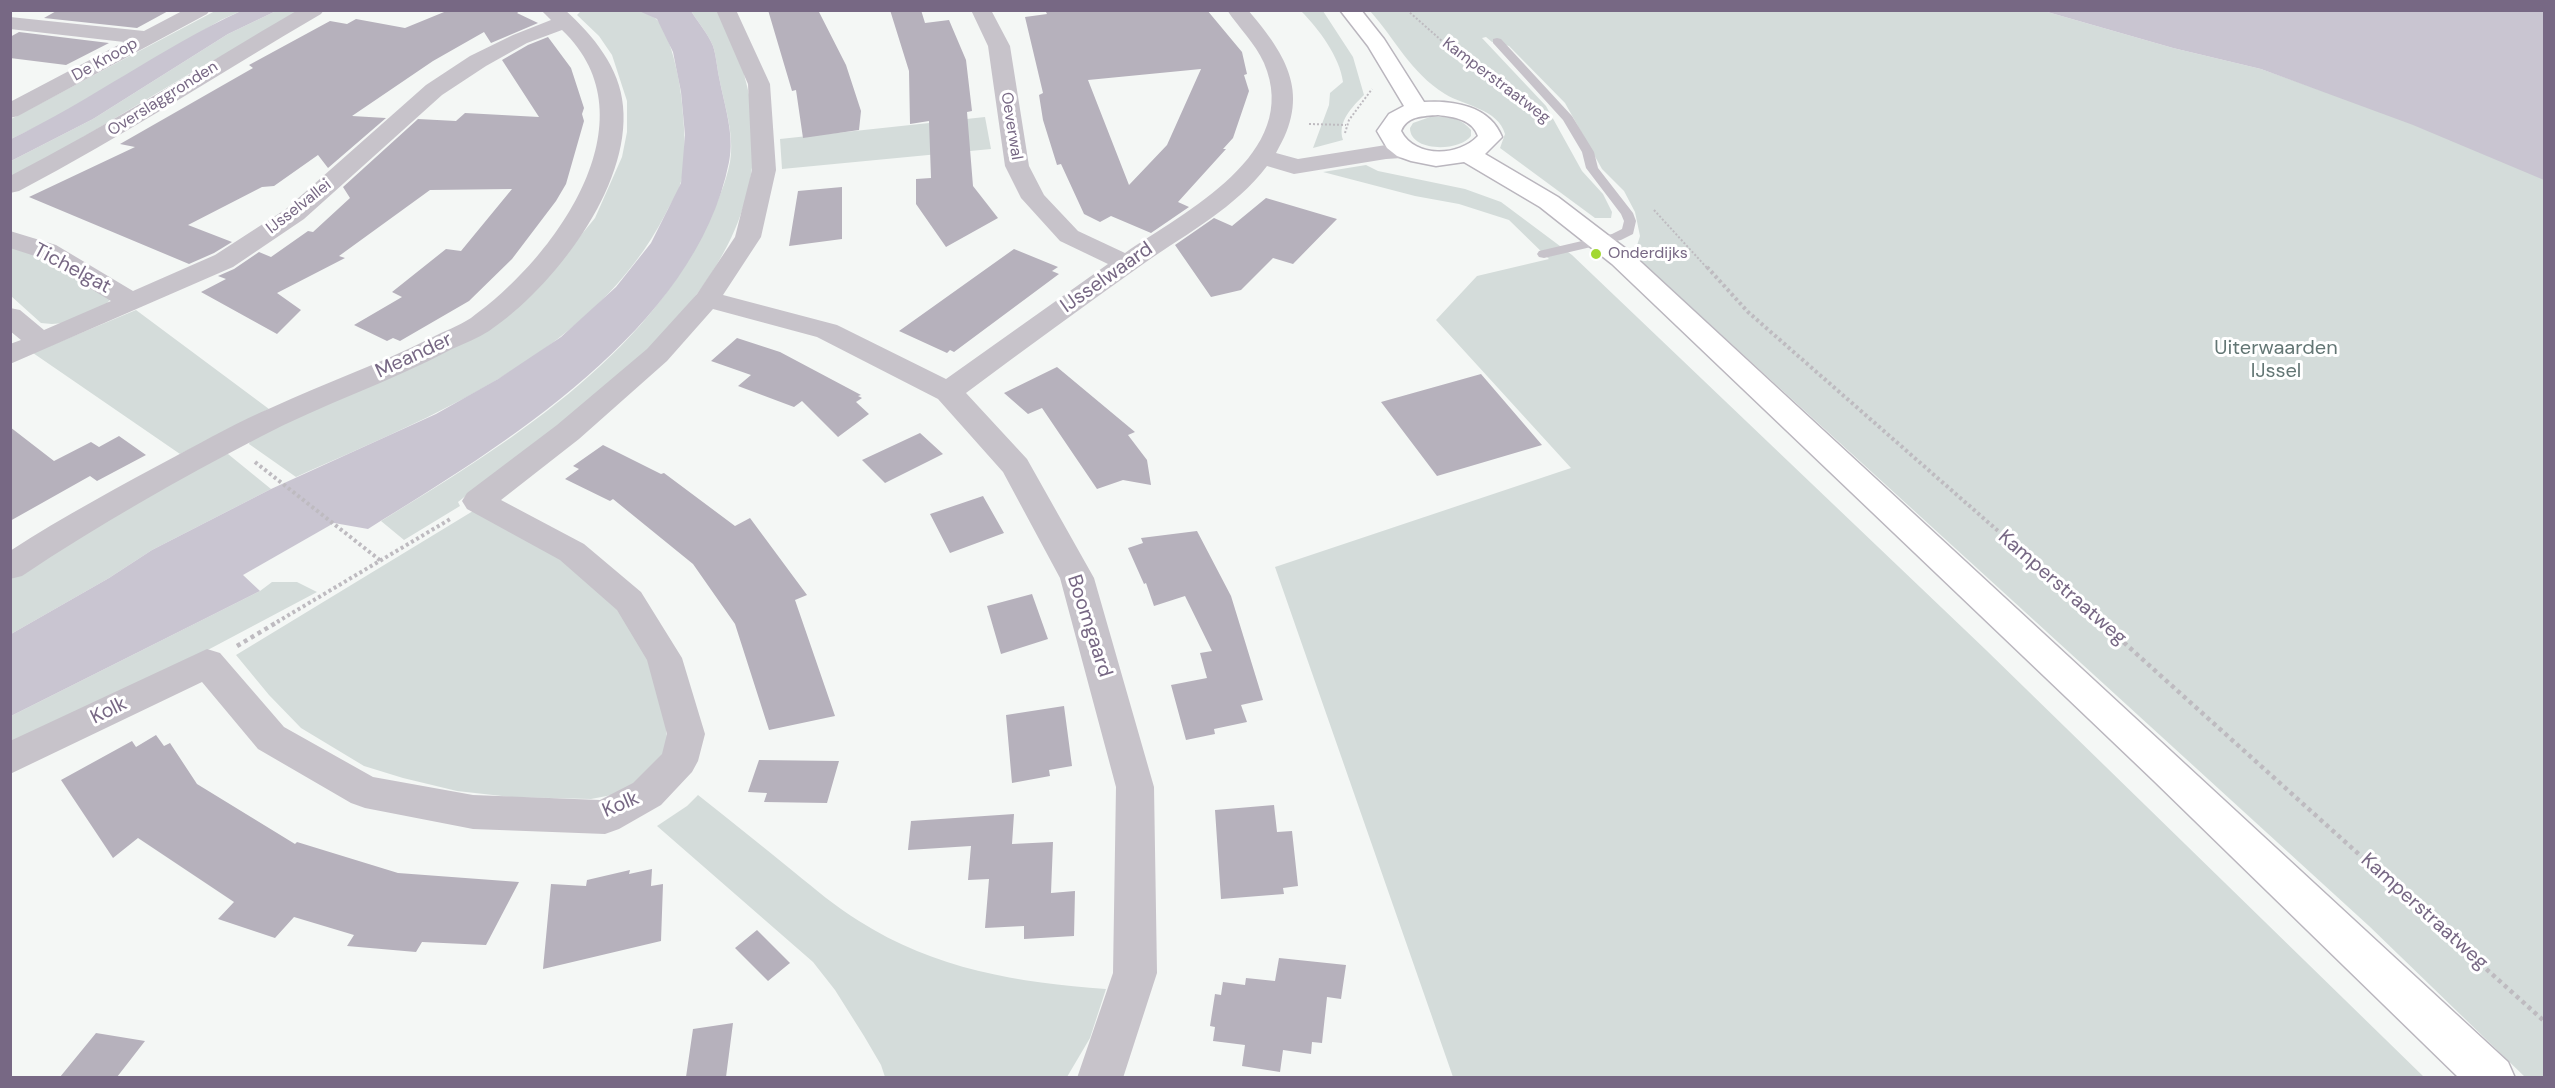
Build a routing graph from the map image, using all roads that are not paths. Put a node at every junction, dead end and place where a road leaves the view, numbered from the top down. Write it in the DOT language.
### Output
graph roads {
  1 [pos="200,10"];
  2 [pos="314,10"];
  3 [pos="726,10"];
  4 [pos="981,10"];
  5 [pos="1238,10"];
  6 [pos="1350,10"];
  7 [pos="558,16"];
  8 [pos="10,23"];
  9 [pos="146,38"];
  10 [pos="1497,41"];
  11 [pos="1418,110"];
  12 [pos="10,111"];
  13 [pos="1389,131"];
  14 [pos="1409,152"];
  15 [pos="1469,155"];
  16 [pos="1272,160"];
  17 [pos="10,186"];
  18 [pos="10,239"];
  19 [pos="1602,241"];
  20 [pos="1544,254"];
  21 [pos="1126,263"];
  22 [pos="707,299"];
  23 [pos="132,302"];
  24 [pos="10,316"];
  25 [pos="40,341"];
  26 [pos="10,355"];
  27 [pos="948,392"];
  28 [pos="10,567"];
  29 [pos="10,759"];
  30 [pos="1100,1077"];
  31 [pos="2492,1077"];
  1 -- 9 [label="street, De Knoop"];
  2 -- 17 [label="street, Overslaggronden"];
  3 -- 22 [label="street"];
  4 -- 21 [label="street, Oeverwal"];
  5 -- 16 [label="street, IJsselwaard"];
  6 -- 11 [label="main road"];
  7 -- 23 [label="street, IJsselvallei"];
  7 -- 28 [label="street, Meander"];
  8 -- 9 [label="street"];
  9 -- 12 [label="street, De Knoop"];
  10 -- 19 [label="lane, Kamperstraatweg"];
  11 -- 13 [label="main road"];
  11 -- 15 [label="main road"];
  13 -- 14 [label="main road"];
  13 -- 16 [label="street"];
  14 -- 15 [label="main road"];
  14 -- 16 [label="street"];
  15 -- 19 [label="main road"];
  16 -- 21 [label="street, IJsselwaard"];
  18 -- 23 [label="street, Tichelgat"];
  19 -- 20 [label="lane, Kamperstraatweg"];
  19 -- 31 [label="main road"];
  21 -- 27 [label="street, IJsselwaard"];
  22 -- 27 [label="street, Boomgaard"];
  22 -- 29 [label="street, Kolk"];
  23 -- 25 [label="street, IJsselvallei"];
  24 -- 25 [label="street"];
  25 -- 26 [label="street, IJsselvallei"];
  27 -- 30 [label="street, Boomgaard"];
}
